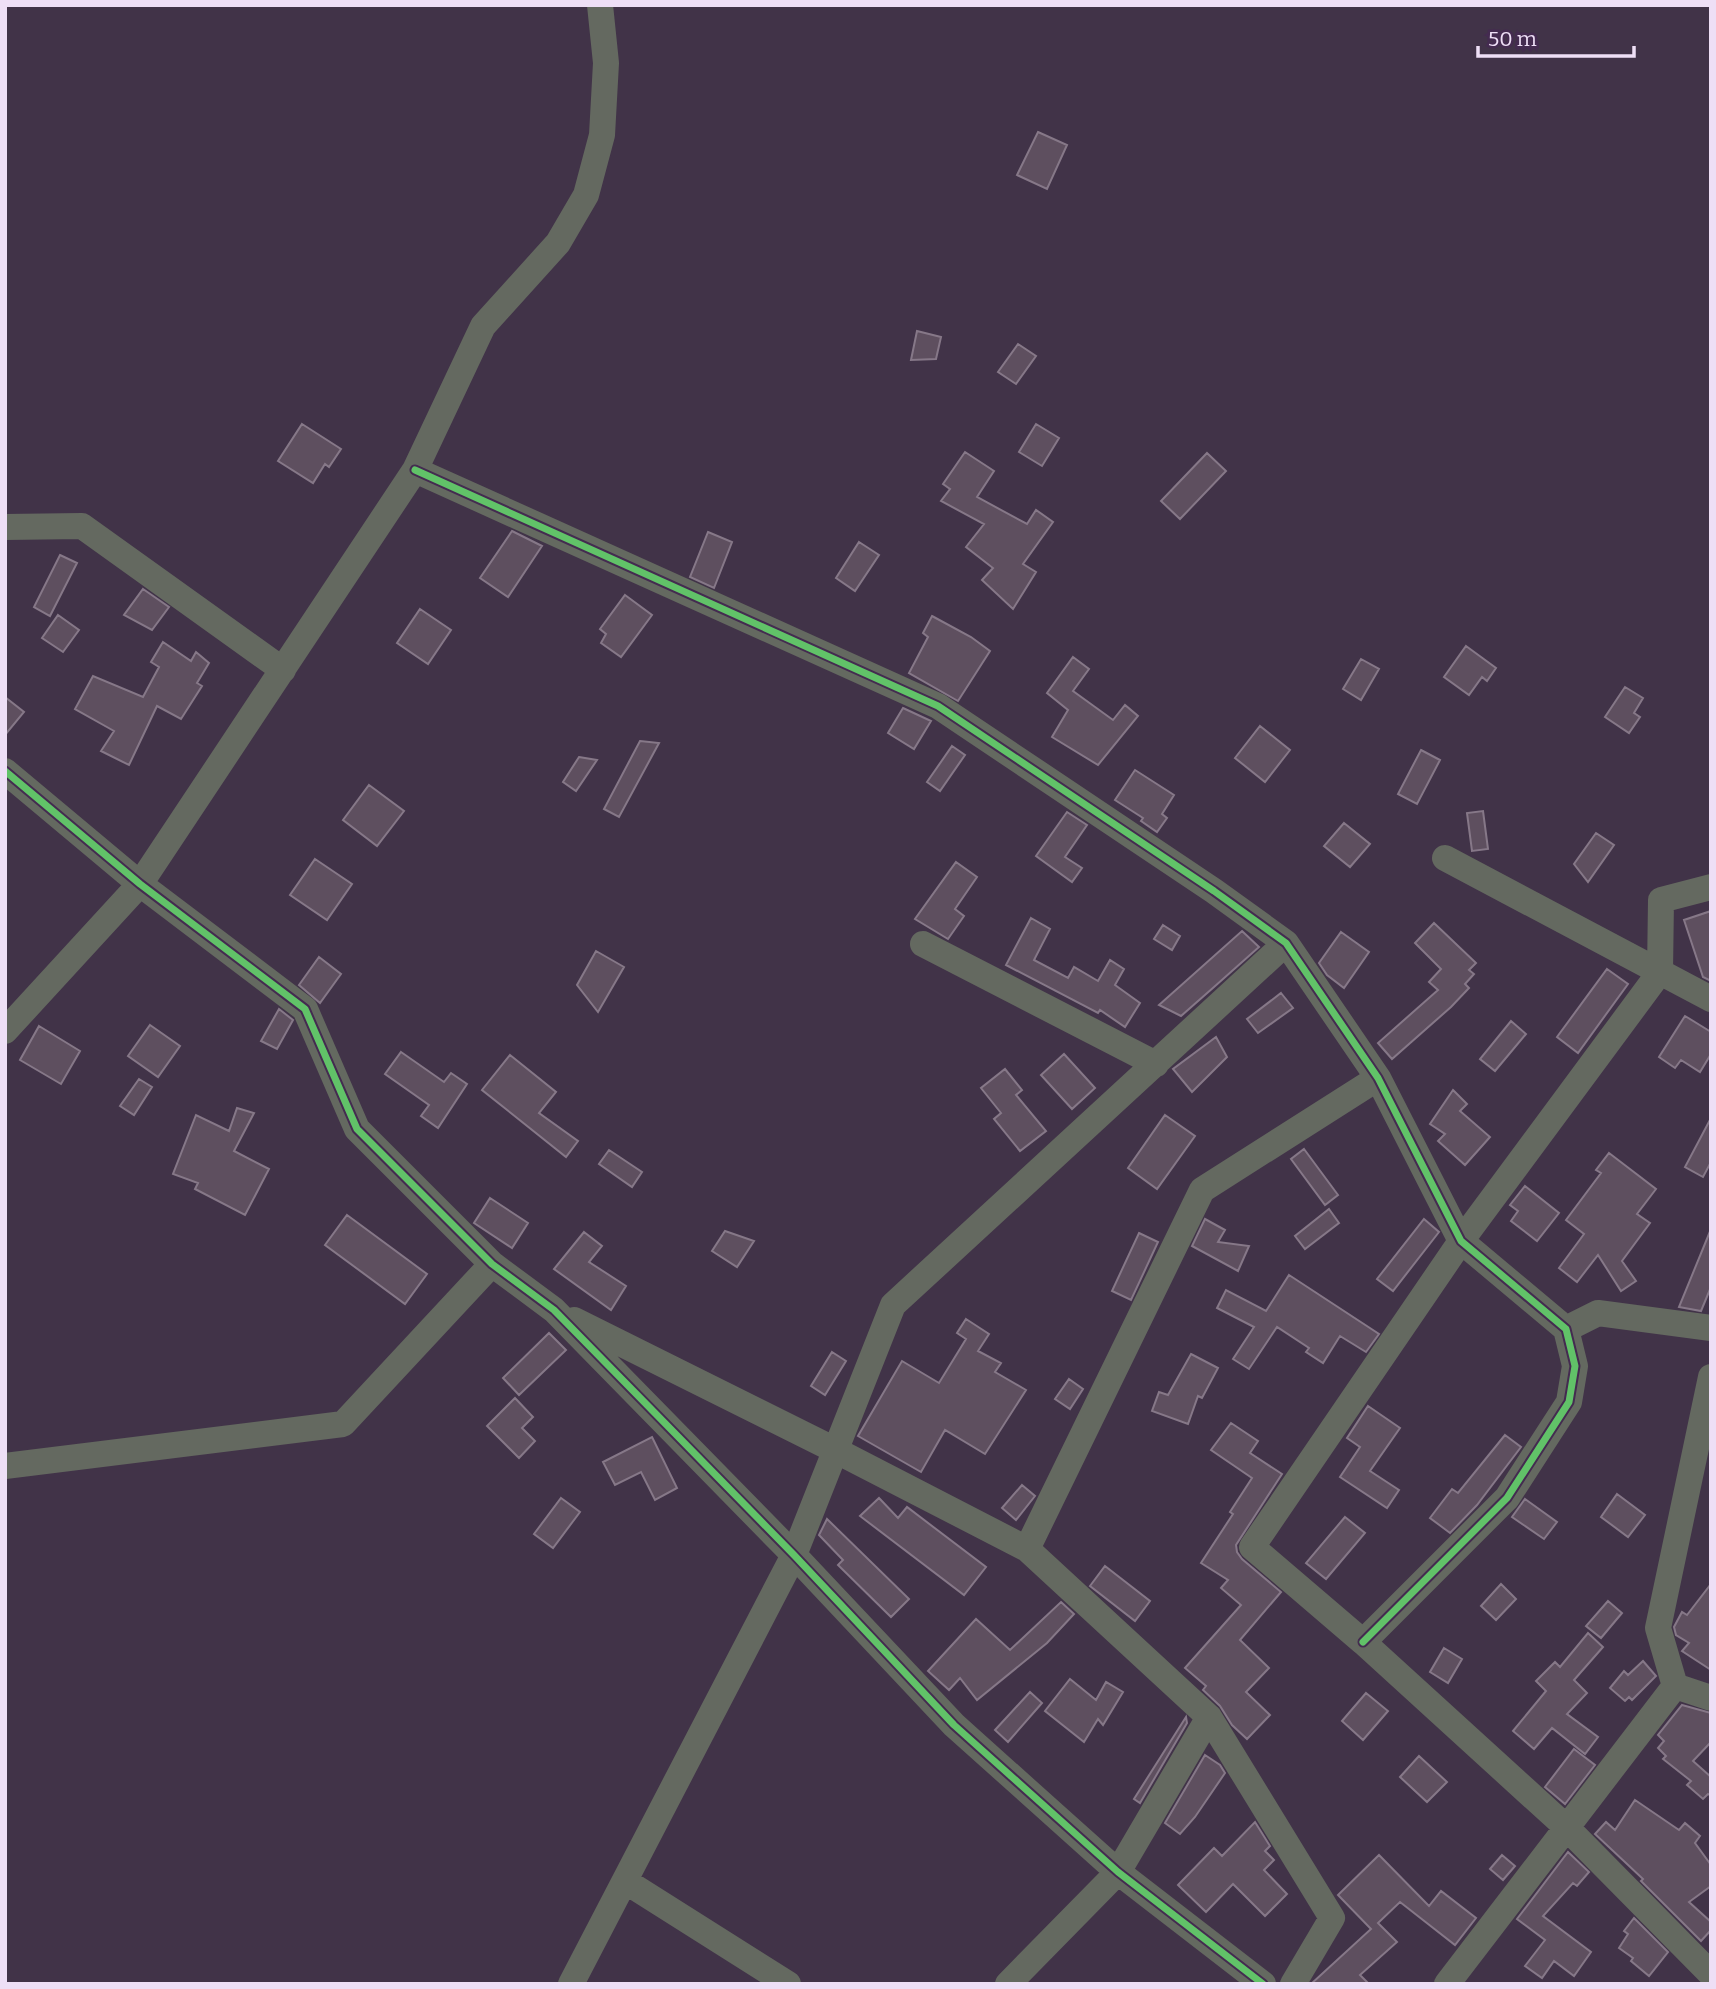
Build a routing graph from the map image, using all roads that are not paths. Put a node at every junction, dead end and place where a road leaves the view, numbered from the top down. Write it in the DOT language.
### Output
graph roads {
  1 [pos="600,5"];
  2 [pos="415,470"];
  3 [pos="5,527"];
  4 [pos="284,670"];
  5 [pos="5,771"];
  6 [pos="1445,858"];
  7 [pos="140,884"];
  8 [pos="1711,887"];
  9 [pos="1286,943"];
  10 [pos="923,944"];
  11 [pos="1660,972"];
  12 [pos="1711,999"];
  13 [pos="5,1031"];
  14 [pos="1156,1064"];
  15 [pos="1378,1078"];
  16 [pos="1461,1241"];
  17 [pos="492,1264"];
  18 [pos="554,1310"];
  19 [pos="1711,1328"];
  20 [pos="1566,1329"];
  21 [pos="1711,1377"];
  22 [pos="835,1450"];
  23 [pos="5,1466"];
  24 [pos="1027,1549"];
  25 [pos="794,1555"];
  26 [pos="1363,1642"];
  27 [pos="1675,1686"];
  28 [pos="1711,1698"];
  29 [pos="1209,1717"];
  30 [pos="1566,1827"];
  31 [pos="1118,1872"];
  32 [pos="625,1881"];
  33 [pos="1711,1975"];
  34 [pos="570,1984"];
  35 [pos="788,1984"];
  36 [pos="1008,1984"];
  37 [pos="1263,1984"];
  38 [pos="1293,1984"];
  39 [pos="1447,1984"];
  1 -- 2 [label="street"];
  2 -- 4 [label="street"];
  2 -- 9 [label="street"];
  3 -- 4 [label="street"];
  4 -- 7 [label="street"];
  5 -- 7 [label="street"];
  6 -- 11 [label="street"];
  7 -- 13 [label="street"];
  7 -- 17 [label="street"];
  8 -- 11 [label="street"];
  9 -- 14 [label="street"];
  9 -- 15 [label="street"];
  10 -- 14 [label="street"];
  11 -- 12 [label="street"];
  11 -- 16 [label="street"];
  14 -- 22 [label="street"];
  15 -- 16 [label="street"];
  15 -- 24 [label="street"];
  16 -- 20 [label="street"];
  16 -- 26 [label="street"];
  17 -- 18 [label="street"];
  17 -- 23 [label="street"];
  18 -- 22 [label="street"];
  18 -- 25 [label="street"];
  19 -- 20 [label="street"];
  20 -- 26 [label="street"];
  21 -- 27 [label="street"];
  22 -- 24 [label="street"];
  22 -- 25 [label="street"];
  24 -- 29 [label="street"];
  25 -- 31 [label="street"];
  25 -- 32 [label="street"];
  26 -- 30 [label="street"];
  27 -- 28 [label="street"];
  27 -- 30 [label="street"];
  29 -- 31 [label="street"];
  29 -- 38 [label="street"];
  30 -- 33 [label="street"];
  30 -- 39 [label="street"];
  31 -- 36 [label="street"];
  31 -- 37 [label="street"];
  32 -- 34 [label="street"];
  32 -- 35 [label="street"];
}
